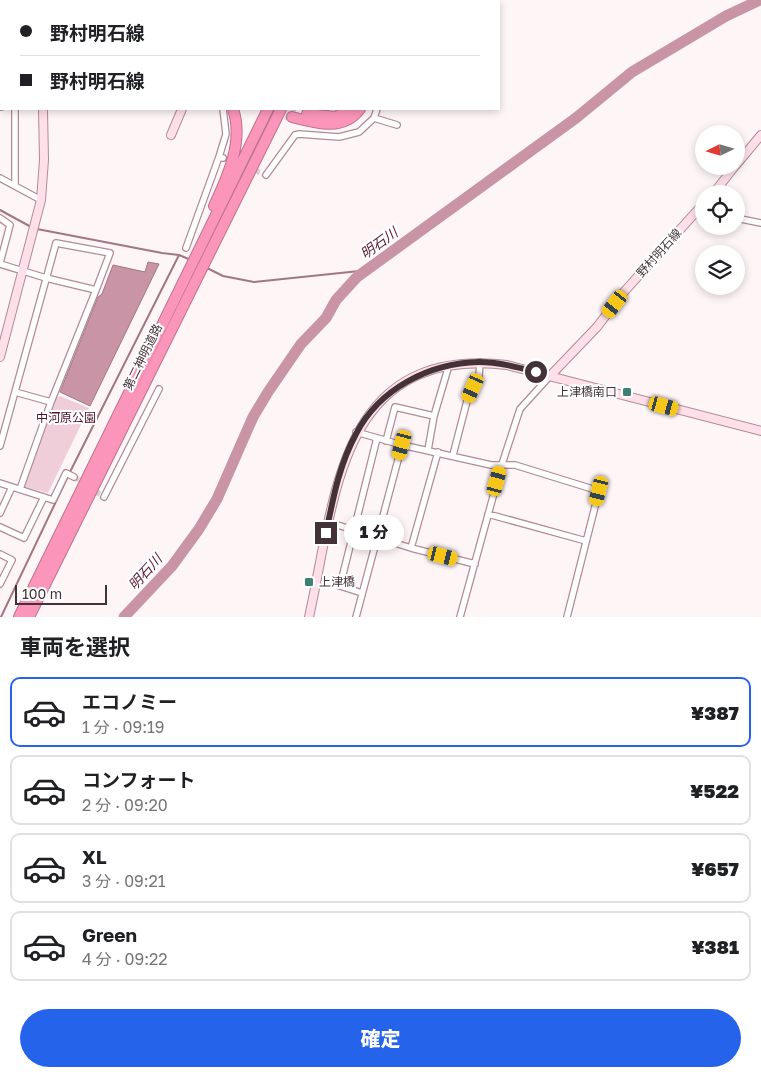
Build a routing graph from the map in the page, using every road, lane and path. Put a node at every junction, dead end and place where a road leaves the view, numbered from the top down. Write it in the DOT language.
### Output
graph roads {
  1 [pos="15,110"];
  2 [pos="43,110"];
  3 [pos="182,110"];
  4 [pos="223,110"];
  5 [pos="233,110"];
  6 [pos="268,110"];
  7 [pos="280,110"];
  8 [pos="348,110"];
  9 [pos="359,110"];
  10 [pos="376,110"];
  11 [pos="292,112"];
  12 [pos="374,118"];
  13 [pos="397,125"];
  14 [pos="171,135"];
  15 [pos="761,135"];
  16 [pos="267,136"];
  17 [pos="745,154"];
  18 [pos="266,175"];
  19 [pos="728,175"];
  20 [pos="0,178"];
  21 [pos="720,185"];
  22 [pos="15,186"];
  23 [pos="41,200"];
  24 [pos="695,216"];
  25 [pos="0,218"];
  26 [pos="745,220"];
  27 [pos="761,223"];
  28 [pos="205,245"];
  29 [pos="186,248"];
  30 [pos="0,263"];
  31 [pos="22,271"];
  32 [pos="46,278"];
  33 [pos="96,290"];
  34 [pos="181,297"];
  35 [pos="0,357"];
  36 [pos="480,362"];
  37 [pos="449,365"];
  38 [pos="550,376"];
  39 [pos="159,389"];
  40 [pos="15,392"];
  41 [pos="51,402"];
  42 [pos="434,416"];
  43 [pos="761,431"];
  44 [pos="356,432"];
  45 [pos="377,438"];
  46 [pos="386,441"];
  47 [pos="402,445"];
  48 [pos="0,446"];
  49 [pos="428,450"];
  50 [pos="438,452"];
  51 [pos="453,455"];
  52 [pos="502,464"];
  53 [pos="74,477"];
  54 [pos="0,482"];
  55 [pos="12,487"];
  56 [pos="20,489"];
  57 [pos="44,497"];
  58 [pos="104,497"];
  59 [pos="0,513"];
  60 [pos="488,514"];
  61 [pos="328,522"];
  62 [pos="0,527"];
  63 [pos="354,529"];
  64 [pos="378,537"];
  65 [pos="586,540"];
  66 [pos="411,548"];
  67 [pos="0,554"];
  68 [pos="474,564"];
  69 [pos="0,584"];
  70 [pos="362,593"];
  71 [pos="19,617"];
  72 [pos="29,617"];
  73 [pos="309,617"];
  74 [pos="356,617"];
  75 [pos="460,617"];
  76 [pos="567,617"];
  1 -- 22 [label="street"];
  2 -- 23 [label="main road"];
  3 -- 14 [label="main road"];
  4 -- 29 [label="street"];
  5 -- 28 [label="highway"];
  6 -- 28 [label="highway, 第二神明道路"];
  7 -- 16 [label="highway, 第二神明道路"];
  8 -- 11 [label="highway"];
  9 -- 11 [label="highway"];
  10 -- 12 [label="street"];
  11 -- 16 [label="highway"];
  12 -- 13 [label="street"];
  12 -- 18 [label="street"];
  15 -- 17 [label="main road"];
  16 -- 28 [label="highway, 第二神明道路"];
  19 -- 21 [label="main road"];
  20 -- 22 [label="street"];
  22 -- 23 [label="street"];
  23 -- 31 [label="main road"];
  24 -- 38 [label="main road, 野村明石線"];
  25 -- 30 [label="street"];
  26 -- 27 [label="street"];
  28 -- 34 [label="highway, 第二神明道路"];
  28 -- 34 [label="highway, 第二神明道路"];
  30 -- 31 [label="street"];
  31 -- 32 [label="street"];
  31 -- 35 [label="main road"];
  32 -- 33 [label="street"];
  32 -- 33 [label="street"];
  32 -- 40 [label="street"];
  33 -- 41 [label="street"];
  34 -- 71 [label="highway, 第二神明道路"];
  34 -- 72 [label="highway, 第二神明道路"];
  36 -- 37 [label="main road"];
  36 -- 38 [label="main road"];
  36 -- 51 [label="street"];
  37 -- 42 [label="street"];
  37 -- 44 [label="main road"];
  38 -- 43 [label="main road"];
  38 -- 52 [label="street"];
  39 -- 58 [label="street"];
  40 -- 41 [label="street"];
  40 -- 48 [label="street"];
  41 -- 56 [label="street"];
  42 -- 46 [label="street"];
  42 -- 49 [label="street"];
  44 -- 45 [label="street"];
  44 -- 61 [label="main road"];
  45 -- 46 [label="street"];
  45 -- 63 [label="street"];
  46 -- 47 [label="street"];
  47 -- 49 [label="street"];
  47 -- 64 [label="street"];
  49 -- 50 [label="street"];
  50 -- 51 [label="street"];
  50 -- 66 [label="street"];
  51 -- 52 [label="street"];
  52 -- 60 [label="street"];
  52 -- 65 [label="street"];
  53 -- 57 [label="street"];
  54 -- 55 [label="street"];
  55 -- 56 [label="street"];
  55 -- 59 [label="street"];
  56 -- 57 [label="street"];
  57 -- 62 [label="street"];
  60 -- 65 [label="street"];
  60 -- 68 [label="street"];
  61 -- 63 [label="street"];
  61 -- 73 [label="main road"];
  63 -- 64 [label="street"];
  63 -- 70 [label="street"];
  64 -- 66 [label="street"];
  64 -- 70 [label="street"];
  65 -- 76 [label="street"];
  66 -- 68 [label="street"];
  67 -- 69 [label="street"];
  68 -- 75 [label="street"];
  70 -- 74 [label="street"];
}
